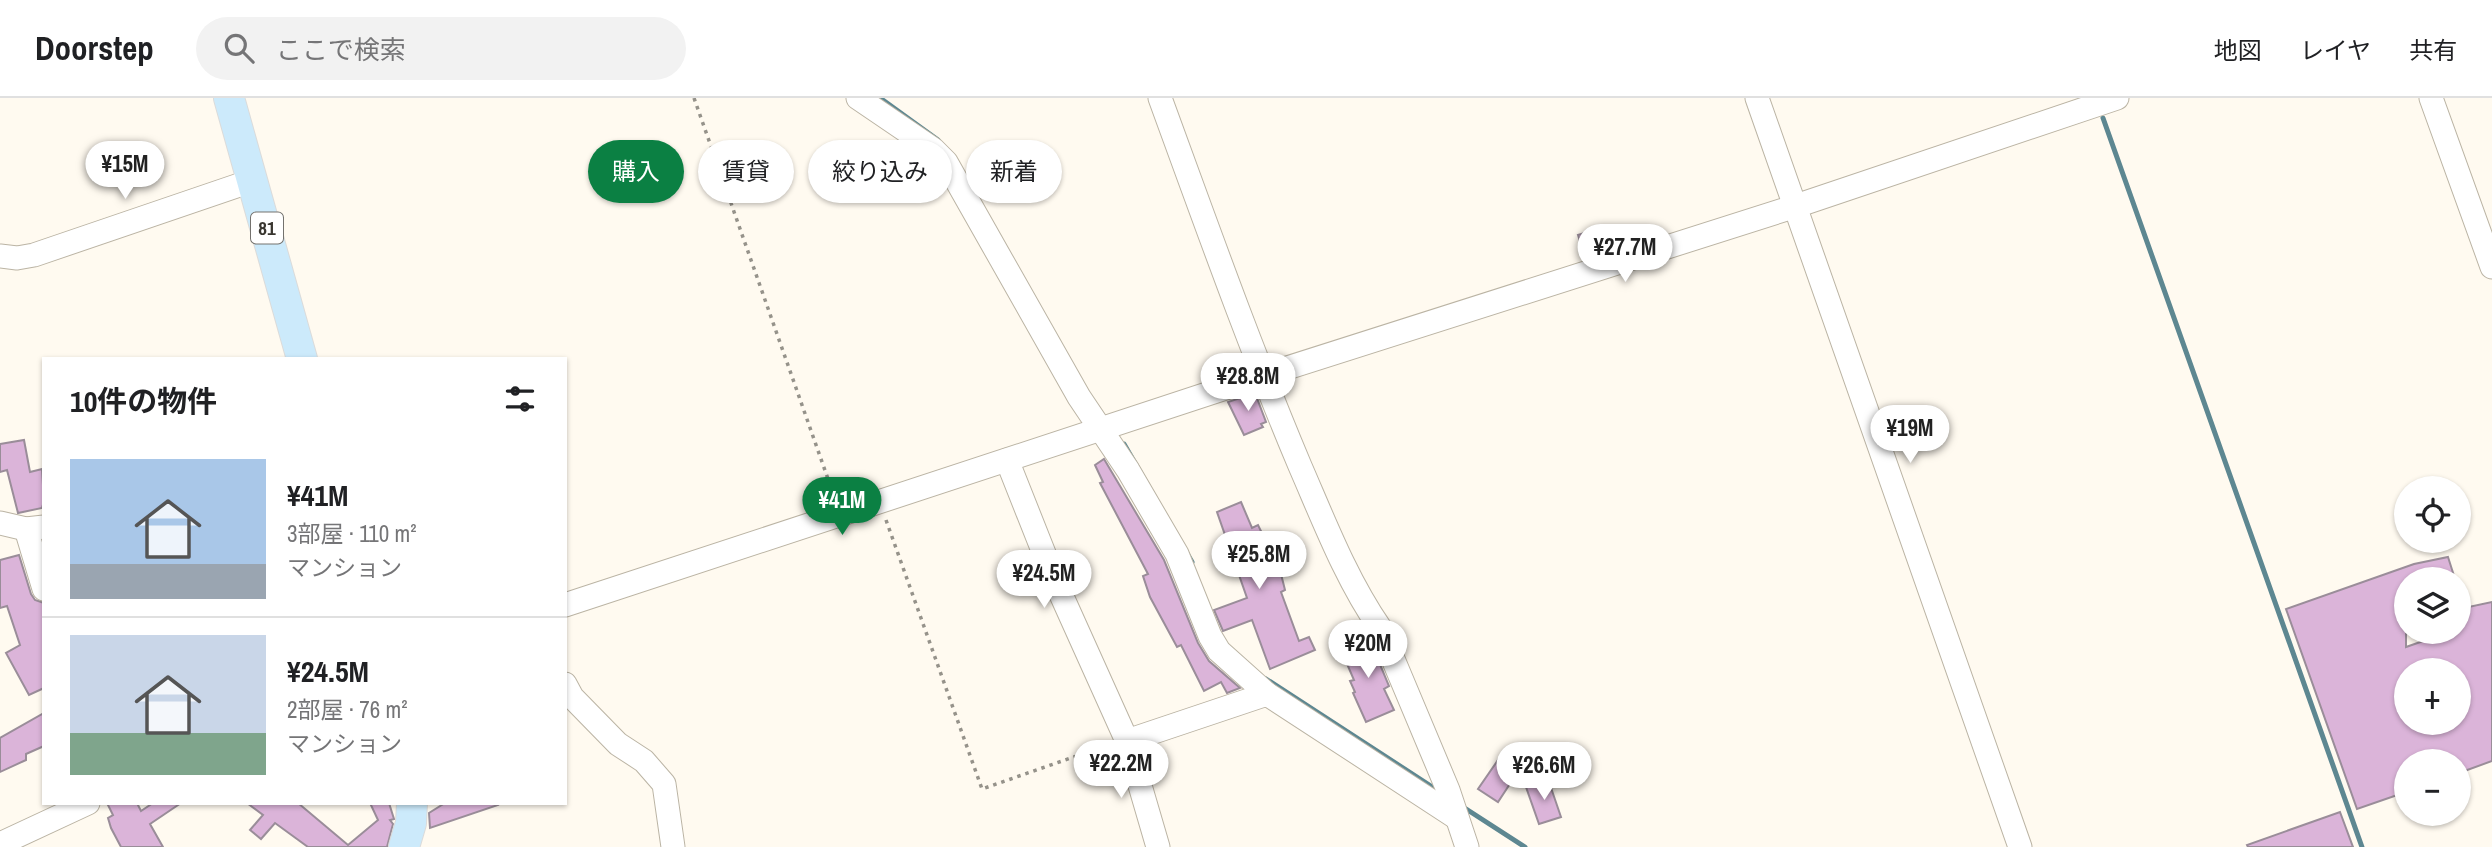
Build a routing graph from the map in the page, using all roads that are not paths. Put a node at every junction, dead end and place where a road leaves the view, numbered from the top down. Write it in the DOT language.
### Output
graph roads {
  1 [pos="229,98"];
  2 [pos="858,98"];
  3 [pos="1160,98"];
  4 [pos="1757,98"];
  5 [pos="2117,98"];
  6 [pos="2431,98"];
  7 [pos="254,180"];
  8 [pos="1796,206"];
  9 [pos="0,256"];
  10 [pos="2492,267"];
  11 [pos="301,357"];
  12 [pos="1262,376"];
  13 [pos="1108,427"];
  14 [pos="1007,460"];
  15 [pos="0,523"];
  16 [pos="35,528"];
  17 [pos="42,575"];
  18 [pos="567,604"];
  19 [pos="567,688"];
  20 [pos="1267,694"];
  21 [pos="1127,741"];
  22 [pos="84,805"];
  23 [pos="412,805"];
  24 [pos="1453,806"];
  25 [pos="1,844"];
  26 [pos="404,847"];
  27 [pos="673,847"];
  28 [pos="1158,847"];
  29 [pos="1467,847"];
  30 [pos="2020,847"];
  1 -- 7 [label="main road, 81"];
  2 -- 13 [label="street"];
  3 -- 12 [label="street"];
  4 -- 8 [label="street"];
  5 -- 8 [label="street"];
  6 -- 10 [label="street"];
  7 -- 9 [label="street"];
  7 -- 11 [label="main road, 81"];
  8 -- 12 [label="street"];
  8 -- 30 [label="street"];
  12 -- 13 [label="street"];
  12 -- 24 [label="street"];
  13 -- 14 [label="street"];
  13 -- 20 [label="street"];
  14 -- 18 [label="street"];
  14 -- 21 [label="street"];
  15 -- 16 [label="street"];
  16 -- 17 [label="street"];
  19 -- 27 [label="street"];
  20 -- 21 [label="street"];
  20 -- 24 [label="street"];
  21 -- 28 [label="street"];
  22 -- 25 [label="street"];
  23 -- 26 [label="main road"];
  24 -- 29 [label="street"];
}
